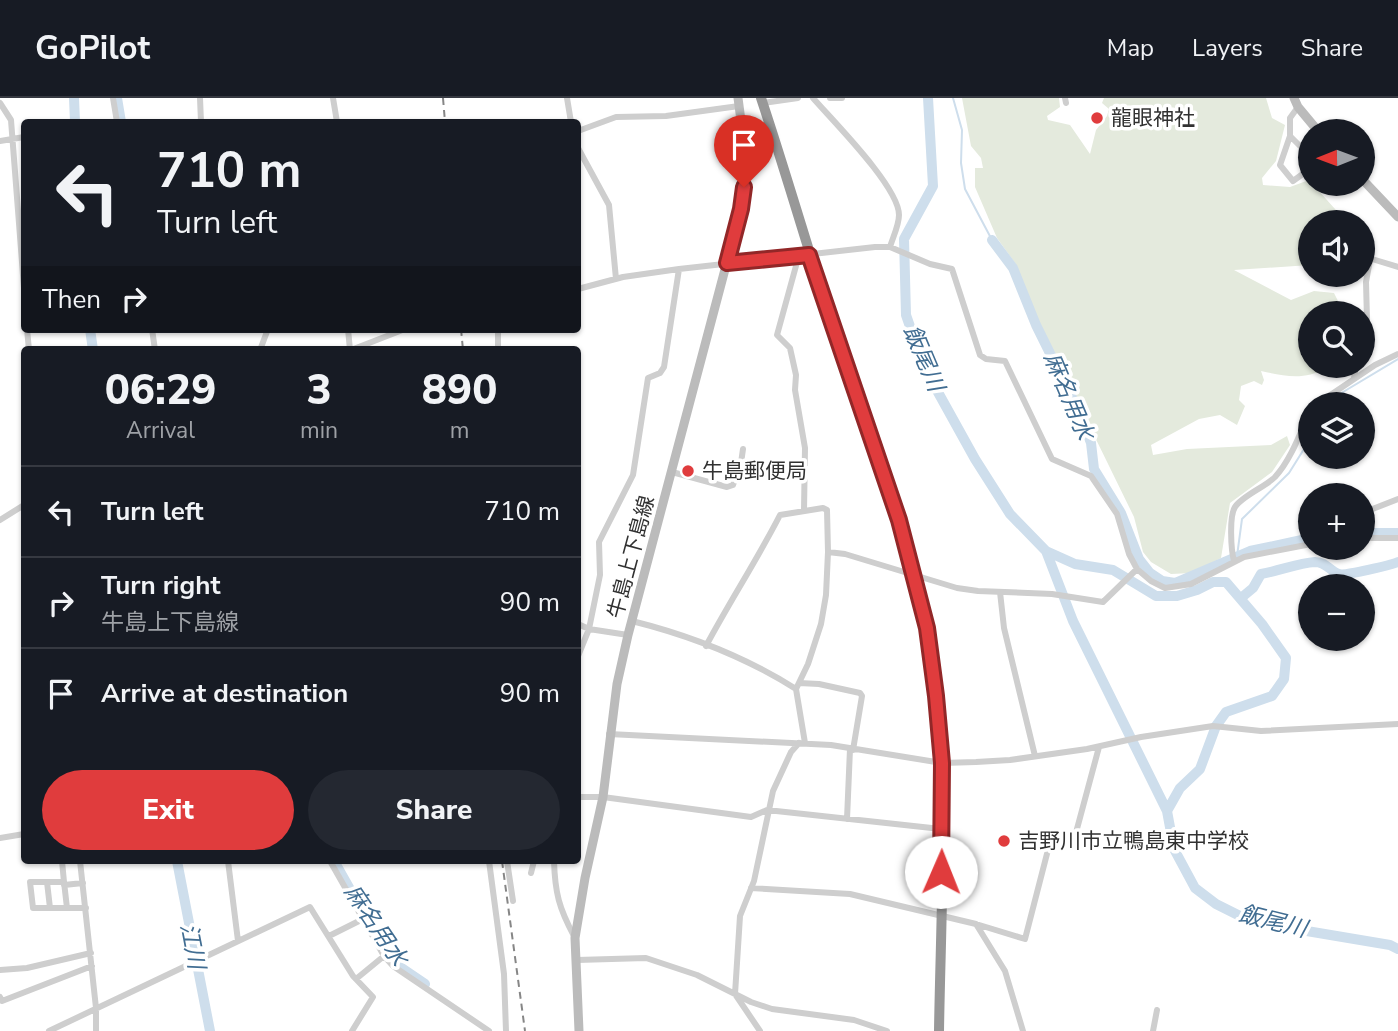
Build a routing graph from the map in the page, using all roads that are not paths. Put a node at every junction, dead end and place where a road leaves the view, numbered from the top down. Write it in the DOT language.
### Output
graph roads {
  1 [pos="113,98"];
  2 [pos="200,98"];
  3 [pos="333,98"];
  4 [pos="567,98"];
  5 [pos="798,98"];
  6 [pos="813,98"];
  7 [pos="830,98"];
  8 [pos="842,98"];
  9 [pos="762,101"];
  10 [pos="739,102"];
  11 [pos="0,103"];
  12 [pos="1296,103"];
  13 [pos="116,119"];
  14 [pos="201,119"];
  15 [pos="336,119"];
  16 [pos="570,119"];
  17 [pos="1309,119"];
  18 [pos="581,130"];
  19 [pos="1290,136"];
  20 [pos="21,137"];
  21 [pos="12,138"];
  22 [pos="0,141"];
  23 [pos="1298,144"];
  24 [pos="581,154"];
  25 [pos="1298,177"];
  26 [pos="1376,194"];
  27 [pos="1398,217"];
  28 [pos="892,248"];
  29 [pos="21,250"];
  30 [pos="804,255"];
  31 [pos="727,263"];
  32 [pos="1398,267"];
  33 [pos="679,269"];
  34 [pos="615,279"];
  35 [pos="581,288"];
  36 [pos="1366,301"];
  37 [pos="395,333"];
  38 [pos="361,346"];
  39 [pos="1398,354"];
  40 [pos="1375,367"];
  41 [pos="1354,378"];
  42 [pos="1334,392"];
  43 [pos="1298,434"];
  44 [pos="743,449"];
  45 [pos="673,472"];
  46 [pos="1398,499"];
  47 [pos="21,507"];
  48 [pos="1375,508"];
  49 [pos="804,511"];
  50 [pos="0,520"];
  51 [pos="1375,538"];
  52 [pos="1398,538"];
  53 [pos="1298,547"];
  54 [pos="828,552"];
  55 [pos="1233,558"];
  56 [pos="1137,569"];
  57 [pos="914,575"];
  58 [pos="1000,592"];
  59 [pos="632,621"];
  60 [pos="581,625"];
  61 [pos="589,629"];
  62 [pos="628,635"];
  63 [pos="706,646"];
  64 [pos="581,649"];
  65 [pos="797,686"];
  66 [pos="1398,724"];
  67 [pos="610,734"];
  68 [pos="802,743"];
  69 [pos="1099,747"];
  70 [pos="852,750"];
  71 [pos="1035,756"];
  72 [pos="942,763"];
  73 [pos="581,797"];
  74 [pos="603,797"];
  75 [pos="767,810"];
  76 [pos="847,820"];
  77 [pos="942,829"];
  78 [pos="21,834"];
  79 [pos="0,838"];
  80 [pos="62,864"];
  81 [pos="80,864"];
  82 [pos="228,864"];
  83 [pos="332,864"];
  84 [pos="489,864"];
  85 [pos="508,864"];
  86 [pos="533,864"];
  87 [pos="554,864"];
  88 [pos="531,873"];
  89 [pos="47,882"];
  90 [pos="64,883"];
  91 [pos="83,883"];
  92 [pos="751,888"];
  93 [pos="513,901"];
  94 [pos="50,908"];
  95 [pos="67,908"];
  96 [pos="86,908"];
  97 [pos="940,914"];
  98 [pos="363,919"];
  99 [pos="976,924"];
  100 [pos="329,936"];
  101 [pos="575,938"];
  102 [pos="238,941"];
  103 [pos="91,953"];
  104 [pos="384,956"];
  105 [pos="577,960"];
  106 [pos="92,966"];
  107 [pos="0,970"];
  108 [pos="356,979"];
  109 [pos="735,994"];
  110 [pos="0,997"];
  111 [pos="96,1008"];
  112 [pos="1157,1010"];
  113 [pos="49,1031"];
  114 [pos="96,1031"];
  115 [pos="352,1031"];
  116 [pos="489,1031"];
  117 [pos="506,1031"];
  118 [pos="579,1031"];
  119 [pos="760,1031"];
  120 [pos="887,1031"];
  121 [pos="939,1031"];
  122 [pos="1023,1031"];
  123 [pos="1153,1031"];
  1 -- 13 [label="street"];
  2 -- 14 [label="street"];
  3 -- 15 [label="street"];
  4 -- 16 [label="street"];
  5 -- 9 [label="street"];
  6 -- 28 [label="street"];
  7 -- 8 [label="street"];
  9 -- 30 [label="highway"];
  10 -- 18 [label="street"];
  10 -- 31 [label="main road, 牛島上下島線"];
  11 -- 21 [label="street"];
  12 -- 17 [label="main road"];
  12 -- 19 [label="street"];
  19 -- 23 [label="street"];
  19 -- 25 [label="street"];
  20 -- 21 [label="street"];
  21 -- 22 [label="street"];
  21 -- 29 [label="street"];
  24 -- 34 [label="street"];
  26 -- 27 [label="main road"];
  28 -- 30 [label="street"];
  28 -- 56 [label="street"];
  30 -- 31 [label="street"];
  30 -- 49 [label="street"];
  30 -- 57 [label="highway"];
  31 -- 33 [label="street"];
  31 -- 45 [label="main road, 牛島上下島線"];
  32 -- 36 [label="street"];
  33 -- 34 [label="street"];
  33 -- 61 [label="street"];
  34 -- 35 [label="street"];
  37 -- 38 [label="street"];
  39 -- 40 [label="street"];
  41 -- 42 [label="street"];
  43 -- 55 [label="street"];
  44 -- 45 [label="street"];
  45 -- 59 [label="main road, 牛島上下島線"];
  46 -- 48 [label="street"];
  47 -- 50 [label="street"];
  49 -- 54 [label="street"];
  49 -- 63 [label="street"];
  51 -- 52 [label="street"];
  53 -- 55 [label="street"];
  54 -- 57 [label="street"];
  54 -- 65 [label="street"];
  55 -- 56 [label="street"];
  56 -- 58 [label="street"];
  57 -- 58 [label="street"];
  57 -- 72 [label="highway"];
  58 -- 71 [label="street"];
  59 -- 62 [label="main road, 牛島上下島線"];
  59 -- 63 [label="street"];
  60 -- 61 [label="street"];
  61 -- 62 [label="street"];
  61 -- 64 [label="street"];
  62 -- 67 [label="main road, 牛島上下島線"];
  63 -- 65 [label="street"];
  65 -- 68 [label="street"];
  65 -- 70 [label="street"];
  66 -- 69 [label="street"];
  67 -- 68 [label="street"];
  67 -- 74 [label="main road, 牛島上下島線"];
  68 -- 70 [label="street"];
  68 -- 75 [label="street"];
  69 -- 71 [label="street"];
  69 -- 99 [label="street"];
  70 -- 72 [label="street"];
  70 -- 76 [label="street"];
  71 -- 72 [label="street"];
  72 -- 77 [label="highway"];
  73 -- 74 [label="street"];
  74 -- 75 [label="street"];
  74 -- 101 [label="main road, 牛島上下島線"];
  75 -- 76 [label="street"];
  75 -- 92 [label="street"];
  76 -- 77 [label="street"];
  77 -- 97 [label="highway"];
  78 -- 79 [label="street"];
  80 -- 90 [label="street"];
  81 -- 91 [label="street"];
  82 -- 102 [label="street"];
  83 -- 98 [label="street"];
  84 -- 117 [label="street"];
  85 -- 93 [label="street"];
  86 -- 88 [label="street"];
  87 -- 101 [label="street"];
  89 -- 90 [label="street"];
  89 -- 94 [label="street"];
  89 -- 94 [label="street"];
  90 -- 91 [label="street"];
  90 -- 95 [label="street"];
  91 -- 96 [label="street"];
  92 -- 97 [label="street"];
  92 -- 109 [label="street"];
  94 -- 95 [label="street"];
  95 -- 96 [label="street"];
  96 -- 103 [label="street"];
  97 -- 99 [label="street"];
  97 -- 121 [label="highway"];
  98 -- 100 [label="street"];
  98 -- 104 [label="street"];
  99 -- 122 [label="street"];
  100 -- 102 [label="street"];
  100 -- 108 [label="street"];
  101 -- 105 [label="main road, 牛島上下島線"];
  102 -- 111 [label="street"];
  103 -- 106 [label="street"];
  103 -- 107 [label="street"];
  104 -- 108 [label="street"];
  104 -- 116 [label="street"];
  105 -- 109 [label="street"];
  105 -- 118 [label="main road, 牛島上下島線"];
  106 -- 110 [label="street"];
  106 -- 111 [label="street"];
  108 -- 115 [label="street"];
  109 -- 119 [label="street"];
  109 -- 120 [label="street"];
  111 -- 113 [label="street"];
  111 -- 114 [label="street"];
  112 -- 123 [label="street"];
}
